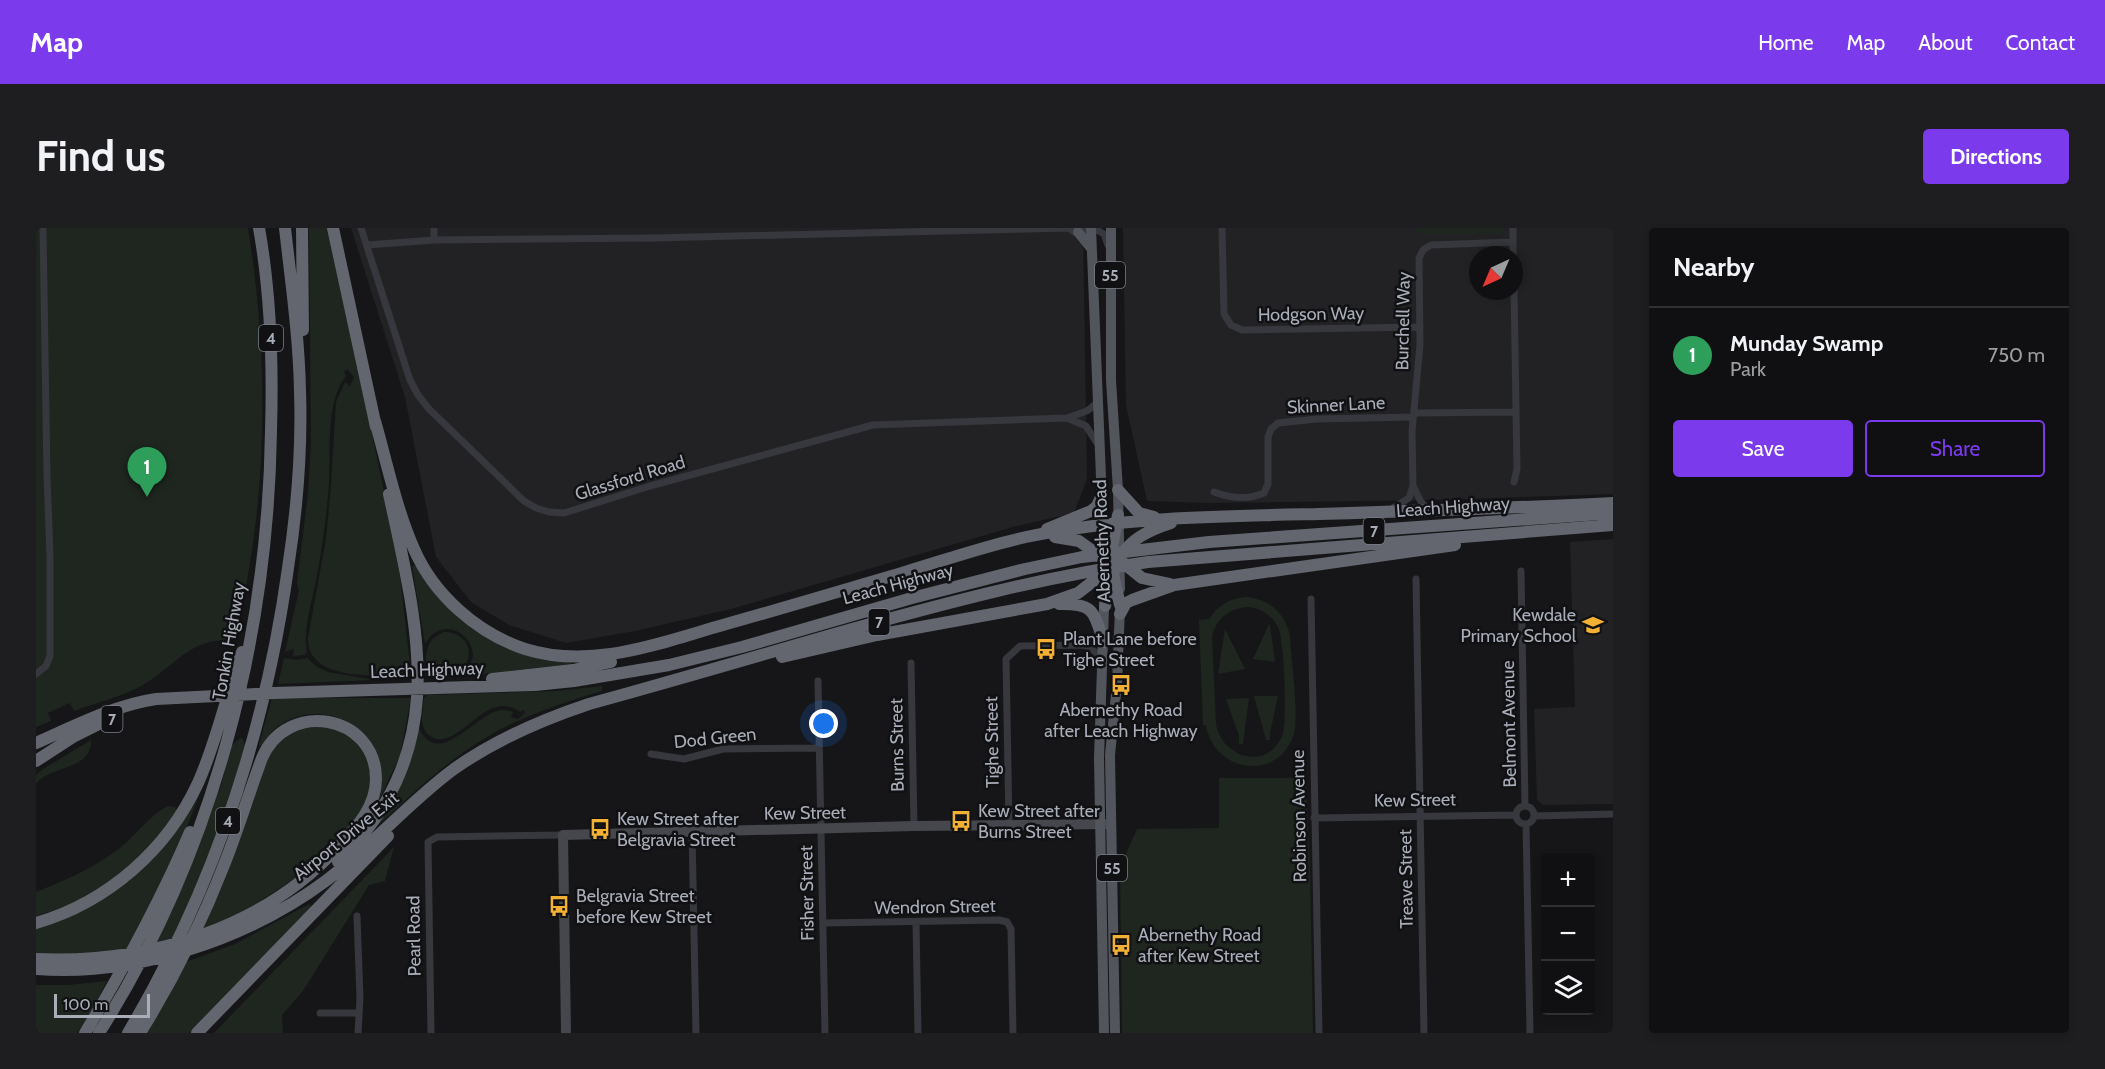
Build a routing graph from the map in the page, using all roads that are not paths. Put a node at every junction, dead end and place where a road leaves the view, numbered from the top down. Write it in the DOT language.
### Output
graph roads {
  1 [pos="43,228"];
  2 [pos="259,228"];
  3 [pos="285,228"];
  4 [pos="302,228"];
  5 [pos="333,228"];
  6 [pos="361,228"];
  7 [pos="434,228"];
  8 [pos="654,228"];
  9 [pos="1091,228"];
  10 [pos="1111,228"];
  11 [pos="1222,228"];
  12 [pos="1513,228"];
  13 [pos="1072,229"];
  14 [pos="875,230"];
  15 [pos="654,238"];
  16 [pos="434,240"];
  17 [pos="1513,242"];
  18 [pos="367,245"];
  19 [pos="1513,246"];
  20 [pos="1092,248"];
  21 [pos="1110,255"];
  22 [pos="1514,300"];
  23 [pos="1420,327"];
  24 [pos="300,391"];
  25 [pos="1098,402"];
  26 [pos="1516,412"];
  27 [pos="1414,415"];
  28 [pos="1067,418"];
  29 [pos="375,421"];
  30 [pos="1100,448"];
  31 [pos="1514,482"];
  32 [pos="1413,486"];
  33 [pos="1118,490"];
  34 [pos="1214,492"];
  35 [pos="1102,495"];
  36 [pos="1613,503"];
  37 [pos="1432,511"];
  38 [pos="1382,512"];
  39 [pos="1613,513"];
  40 [pos="1168,518"];
  41 [pos="1198,518"];
  42 [pos="1111,523"];
  43 [pos="1613,525"];
  44 [pos="1553,530"];
  45 [pos="1027,537"];
  46 [pos="1116,550"];
  47 [pos="1108,571"];
  48 [pos="1521,571"];
  49 [pos="1416,579"];
  50 [pos="1174,585"];
  51 [pos="1311,599"];
  52 [pos="1047,604"];
  53 [pos="1105,606"];
  54 [pos="1120,610"];
  55 [pos="721,626"];
  56 [pos="1104,642"];
  57 [pos="1104,662"];
  58 [pos="911,663"];
  59 [pos="710,670"];
  60 [pos="36,674"];
  61 [pos="818,681"];
  62 [pos="446,687"];
  63 [pos="196,697"];
  64 [pos="231,703"];
  65 [pos="231,724"];
  66 [pos="36,743"];
  67 [pos="819,748"];
  68 [pos="651,754"];
  69 [pos="36,761"];
  70 [pos="417,801"];
  71 [pos="1525,805"];
  72 [pos="1613,814"];
  73 [pos="1516,815"];
  74 [pos="1419,816"];
  75 [pos="1535,816"];
  76 [pos="1314,818"];
  77 [pos="1105,824"];
  78 [pos="1526,824"];
  79 [pos="914,826"];
  80 [pos="1009,826"];
  81 [pos="820,830"];
  82 [pos="692,832"];
  83 [pos="563,835"];
  84 [pos="430,840"];
  85 [pos="284,907"];
  86 [pos="357,916"];
  87 [pos="36,922"];
  88 [pos="916,922"];
  89 [pos="823,923"];
  90 [pos="207,938"];
  91 [pos="36,959"];
  92 [pos="110,964"];
  93 [pos="36,969"];
  94 [pos="36,978"];
  95 [pos="320,1013"];
  96 [pos="359,1013"];
  97 [pos="84,1033"];
  98 [pos="99,1033"];
  99 [pos="128,1033"];
  100 [pos="140,1033"];
  101 [pos="197,1033"];
  102 [pos="358,1033"];
  103 [pos="431,1033"];
  104 [pos="566,1033"];
  105 [pos="696,1033"];
  106 [pos="825,1033"];
  107 [pos="918,1033"];
  108 [pos="1013,1033"];
  109 [pos="1104,1033"];
  110 [pos="1115,1033"];
  111 [pos="1319,1033"];
  112 [pos="1424,1033"];
  113 [pos="1530,1033"];
  1 -- 60 [label="street"];
  2 -- 64 [label="highway, Tonkin Highway / 4"];
  3 -- 24 [label="highway, 4"];
  4 -- 24 [label="highway"];
  5 -- 29 [label="highway"];
  6 -- 18 [label="street, Glassford Road"];
  7 -- 16 [label="street"];
  8 -- 15 [label="street"];
  9 -- 13 [label="street"];
  9 -- 20 [label="main road, Abernethy Road / 55"];
  9 -- 21 [label="street"];
  10 -- 21 [label="main road, Abernethy Road / 55"];
  11 -- 23 [label="street, Hodgson Way"];
  12 -- 17 [label="street"];
  13 -- 14 [label="street"];
  13 -- 20 [label="main road"];
  14 -- 15 [label="street"];
  15 -- 16 [label="street"];
  16 -- 18 [label="street"];
  17 -- 19 [label="street"];
  17 -- 23 [label="street, Burchell Way"];
  18 -- 28 [label="street, Glassford Road"];
  20 -- 25 [label="main road, Abernethy Road / 55"];
  21 -- 33 [label="main road, Abernethy Road / 55"];
  22 -- 26 [label="street"];
  23 -- 27 [label="street, Burchell Way"];
  24 -- 99 [label="highway, 4"];
  25 -- 28 [label="street, Glassford Road"];
  25 -- 30 [label="main road, Abernethy Road / 55"];
  26 -- 27 [label="street"];
  26 -- 31 [label="street"];
  27 -- 32 [label="street, Burchell Way"];
  27 -- 34 [label="street, Skinner Lane"];
  28 -- 30 [label="street"];
  29 -- 55 [label="highway"];
  29 -- 85 [label="highway"];
  30 -- 35 [label="main road, Abernethy Road / 55"];
  32 -- 37 [label="street"];
  32 -- 38 [label="street"];
  33 -- 40 [label="highway, 7"];
  33 -- 42 [label="main road, Abernethy Road / 55"];
  35 -- 42 [label="main road, Abernethy Road / 55"];
  35 -- 45 [label="highway"];
  36 -- 37 [label="highway, 7"];
  37 -- 38 [label="highway, 7"];
  38 -- 41 [label="highway, 7"];
  39 -- 62 [label="highway, Leach Highway / 7"];
  40 -- 41 [label="highway, 7"];
  40 -- 42 [label="highway, 7"];
  41 -- 46 [label="highway, 7"];
  42 -- 45 [label="highway"];
  42 -- 46 [label="highway"];
  43 -- 44 [label="highway, Leach Highway / 7"];
  44 -- 50 [label="highway"];
  44 -- 59 [label="highway, Leach Highway / 7"];
  45 -- 47 [label="highway"];
  45 -- 55 [label="highway"];
  46 -- 47 [label="highway"];
  46 -- 47 [label="main road, Abernethy Road"];
  46 -- 50 [label="highway"];
  47 -- 52 [label="highway, 7"];
  47 -- 53 [label="highway"];
  47 -- 54 [label="highway"];
  48 -- 71 [label="street, Belmont Avenue"];
  49 -- 74 [label="street, Treave Street"];
  50 -- 54 [label="highway"];
  51 -- 76 [label="street, Robinson Avenue"];
  52 -- 56 [label="highway, 7"];
  52 -- 59 [label="highway, 7"];
  53 -- 56 [label="main road, Abernethy Road / 55"];
  54 -- 77 [label="main road, Abernethy Road / 55"];
  55 -- 62 [label="highway"];
  56 -- 57 [label="main road, Abernethy Road / 55"];
  57 -- 77 [label="main road, Abernethy Road / 55"];
  57 -- 80 [label="street, Tighe Street"];
  58 -- 79 [label="street, Burns Street"];
  59 -- 70 [label="highway, Leach Highway / 7"];
  61 -- 67 [label="street, Fisher Street"];
  62 -- 63 [label="highway, Leach Highway / 7"];
  63 -- 66 [label="highway"];
  63 -- 69 [label="highway, 7"];
  64 -- 65 [label="highway, Tonkin Highway / 4"];
  64 -- 87 [label="highway"];
  65 -- 97 [label="highway"];
  65 -- 98 [label="highway, Tonkin Highway / 4"];
  67 -- 68 [label="street, Dod Green"];
  67 -- 81 [label="street, Fisher Street"];
  70 -- 85 [label="highway, Airport Drive Exit"];
  70 -- 101 [label="highway"];
  71 -- 73 [label="street"];
  71 -- 75 [label="street"];
  72 -- 75 [label="street"];
  73 -- 74 [label="street, Kew Street"];
  73 -- 78 [label="street"];
  74 -- 76 [label="street, Kew Street"];
  74 -- 112 [label="street, Treave Street"];
  75 -- 78 [label="street"];
  76 -- 111 [label="street, Robinson Avenue"];
  77 -- 80 [label="street, Kew Street"];
  77 -- 109 [label="main road, Abernethy Road / 55"];
  77 -- 110 [label="main road, Abernethy Road / 55"];
  78 -- 113 [label="street"];
  79 -- 80 [label="street, Kew Street"];
  79 -- 81 [label="street, Kew Street"];
  81 -- 82 [label="street, Kew Street"];
  81 -- 89 [label="street, Fisher Street"];
  82 -- 83 [label="street, Kew Street"];
  82 -- 105 [label="street"];
  83 -- 84 [label="street, Kew Street"];
  83 -- 104 [label="street"];
  84 -- 103 [label="street, Pearl Road"];
  85 -- 90 [label="highway, Airport Drive Exit"];
  86 -- 96 [label="street"];
  88 -- 89 [label="street, Wendron Street"];
  88 -- 107 [label="street"];
  88 -- 108 [label="street, Wendron Street"];
  89 -- 106 [label="street, Fisher Street"];
  90 -- 92 [label="highway"];
  90 -- 92 [label="highway, Airport Drive Exit"];
  90 -- 100 [label="highway"];
  91 -- 92 [label="highway"];
  92 -- 93 [label="highway"];
  92 -- 94 [label="highway"];
  95 -- 96 [label="street"];
  96 -- 102 [label="street"];
}
